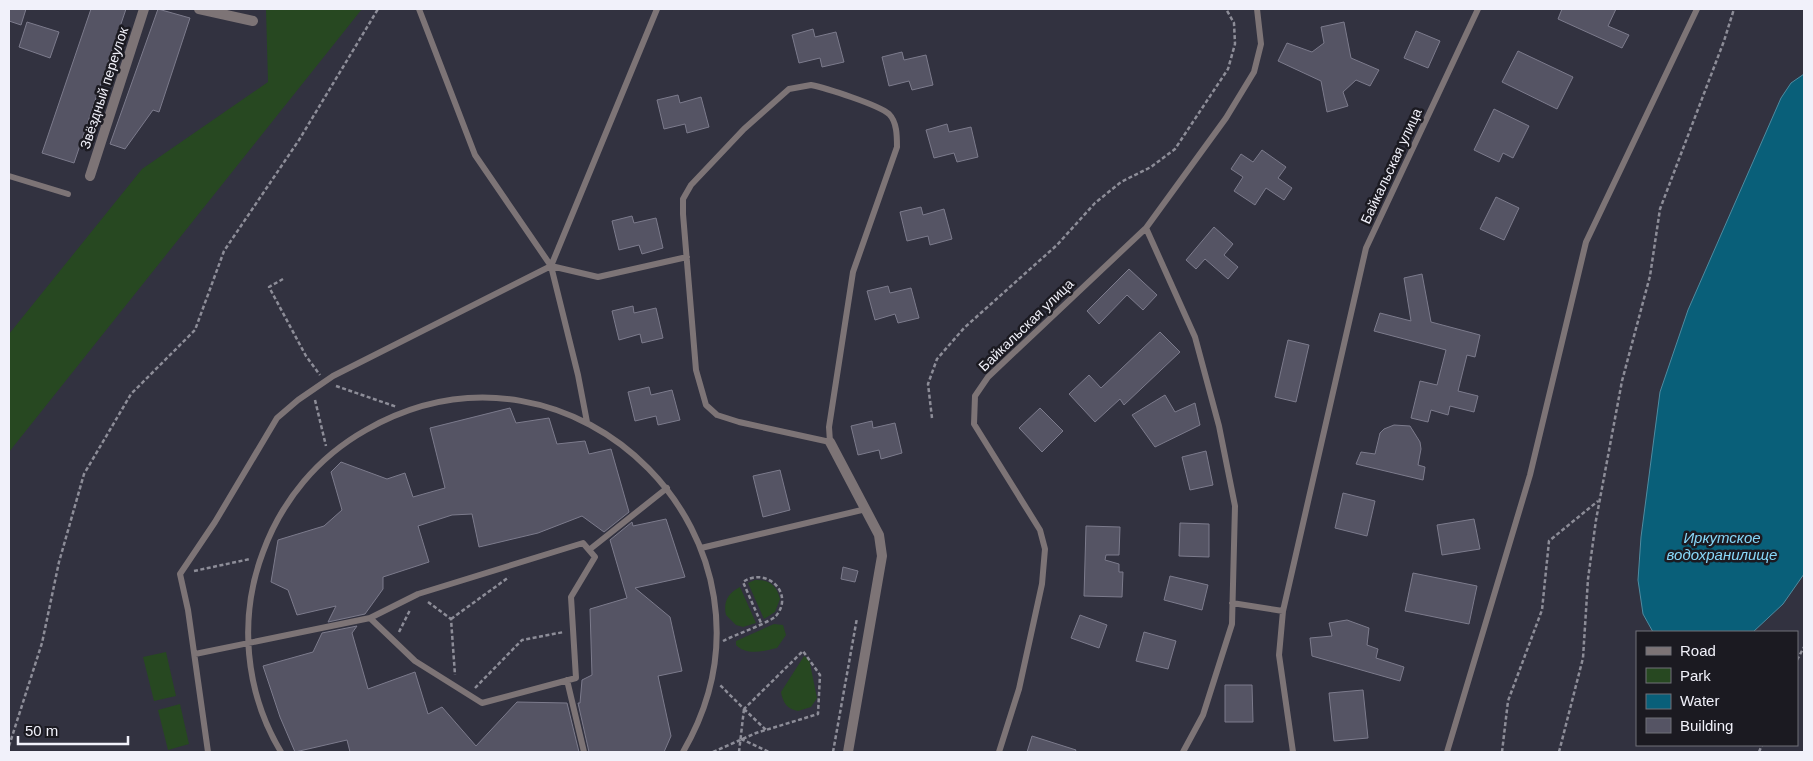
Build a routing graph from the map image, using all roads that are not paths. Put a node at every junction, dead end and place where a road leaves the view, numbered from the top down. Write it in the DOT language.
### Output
graph roads {
  1 [pos="144,9"];
  2 [pos="199,9"];
  3 [pos="418,9"];
  4 [pos="657,9"];
  5 [pos="1257,9"];
  6 [pos="1478,9"];
  7 [pos="1697,9"];
  8 [pos="254,21"];
  9 [pos="9,176"];
  10 [pos="90,176"];
  11 [pos="68,194"];
  12 [pos="1146,228"];
  13 [pos="687,258"];
  14 [pos="550,266"];
  15 [pos="587,422"];
  16 [pos="830,442"];
  17 [pos="667,488"];
  18 [pos="866,509"];
  19 [pos="701,548"];
  20 [pos="589,550"];
  21 [pos="1232,603"];
  22 [pos="1283,611"];
  23 [pos="370,618"];
  24 [pos="248,642"];
  25 [pos="195,654"];
  26 [pos="567,680"];
  27 [pos="208,752"];
  28 [pos="281,752"];
  29 [pos="584,752"];
  30 [pos="683,752"];
  31 [pos="848,752"];
  32 [pos="999,752"];
  33 [pos="1183,752"];
  34 [pos="1293,752"];
  35 [pos="1447,752"];
  1 -- 10 [label="street, Звёздный переулок"];
  2 -- 8 [label="street"];
  3 -- 14 [label="lane"];
  4 -- 14 [label="lane"];
  5 -- 12 [label="lane, Байкальская улица"];
  6 -- 22 [label="lane, Байкальская улица"];
  7 -- 35 [label="lane"];
  9 -- 11 [label="lane"];
  12 -- 21 [label="lane"];
  12 -- 32 [label="lane, Байкальская улица"];
  13 -- 14 [label="lane"];
  13 -- 16 [label="lane"];
  13 -- 16 [label="lane"];
  14 -- 15 [label="lane"];
  14 -- 25 [label="lane"];
  15 -- 17 [label="lane"];
  15 -- 24 [label="lane"];
  16 -- 18 [label="street"];
  17 -- 19 [label="lane"];
  17 -- 20 [label="lane"];
  18 -- 19 [label="lane"];
  18 -- 31 [label="street"];
  19 -- 30 [label="lane"];
  20 -- 23 [label="lane"];
  20 -- 26 [label="lane"];
  21 -- 22 [label="lane"];
  21 -- 33 [label="lane"];
  22 -- 34 [label="lane, Байкальская улица"];
  23 -- 24 [label="lane"];
  23 -- 26 [label="lane"];
  24 -- 25 [label="lane"];
  24 -- 28 [label="lane"];
  25 -- 27 [label="lane"];
  26 -- 29 [label="lane"];
}
